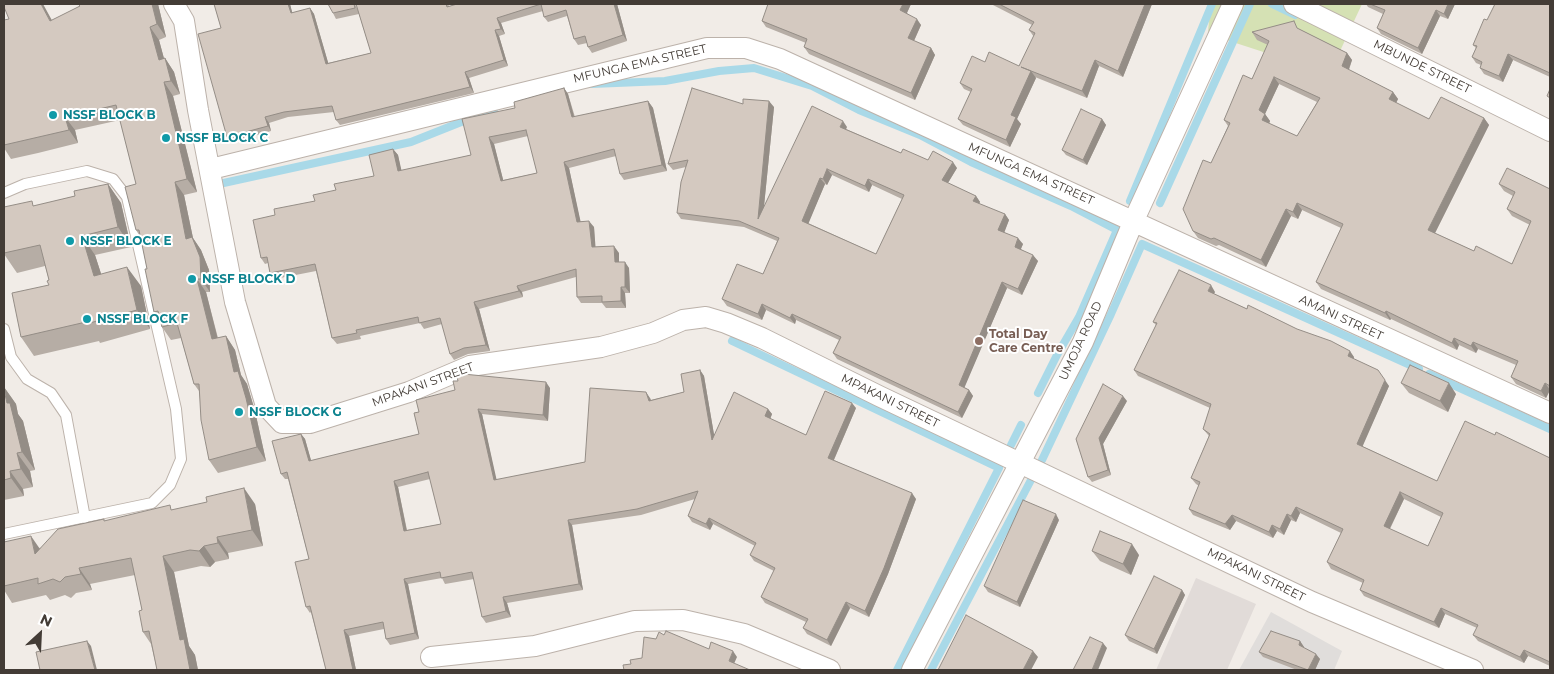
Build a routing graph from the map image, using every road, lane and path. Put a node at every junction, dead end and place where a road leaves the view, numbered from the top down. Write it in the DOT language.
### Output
graph roads {
  1 [pos="174,4"];
  2 [pos="1232,4"];
  3 [pos="1294,4"];
  4 [pos="1550,131"];
  5 [pos="211,170"];
  6 [pos="4,193"];
  7 [pos="1134,220"];
  8 [pos="4,329"];
  9 [pos="1550,413"];
  10 [pos="1020,463"];
  11 [pos="85,518"];
  12 [pos="4,534"];
  13 [pos="430,657"];
  14 [pos="830,670"];
  15 [pos="912,670"];
  16 [pos="1473,670"];
  1 -- 5 [label="street"];
  2 -- 7 [label="street, UMOJA ROAD"];
  3 -- 4 [label="street, MBUNDE STREET"];
  5 -- 7 [label="street, MFUNGA EMA STREET"];
  5 -- 10 [label="street, MPAKANI STREET"];
  6 -- 11 [label="lane"];
  7 -- 9 [label="street, AMANI STREET"];
  7 -- 10 [label="street, UMOJA ROAD"];
  8 -- 11 [label="lane"];
  10 -- 15 [label="street, UMOJA ROAD"];
  10 -- 16 [label="street, MPAKANI STREET"];
  11 -- 12 [label="lane"];
  13 -- 14 [label="street"];
}
